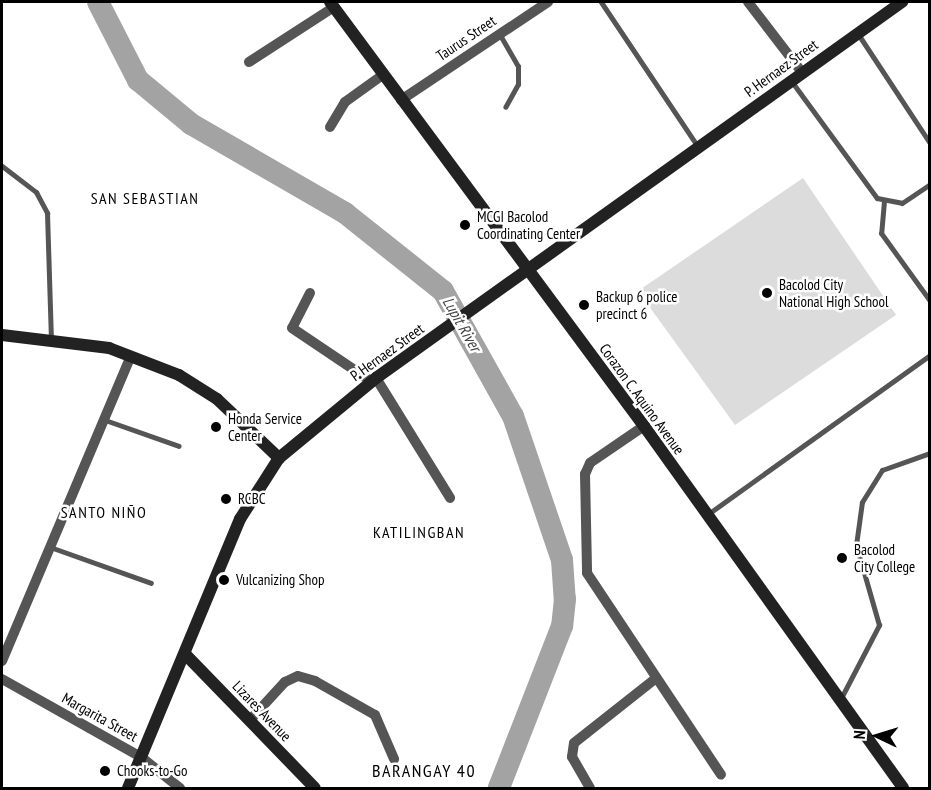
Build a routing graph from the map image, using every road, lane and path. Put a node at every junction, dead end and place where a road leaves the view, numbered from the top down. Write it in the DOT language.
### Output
graph roads {
  1 [pos="548,2"];
  2 [pos="601,2"];
  3 [pos="748,2"];
  4 [pos="902,2"];
  5 [pos="336,3"];
  6 [pos="499,33"];
  7 [pos="857,33"];
  8 [pos="249,62"];
  9 [pos="801,71"];
  10 [pos="384,74"];
  11 [pos="791,80"];
  12 [pos="401,100"];
  13 [pos="505,107"];
  14 [pos="330,127"];
  15 [pos="930,143"];
  16 [pos="698,147"];
  17 [pos="2,166"];
  18 [pos="930,184"];
  19 [pos="884,201"];
  20 [pos="526,267"];
  21 [pos="310,293"];
  22 [pos="930,301"];
  23 [pos="2,335"];
  24 [pos="51,337"];
  25 [pos="930,355"];
  26 [pos="131,356"];
  27 [pos="373,379"];
  28 [pos="105,420"];
  29 [pos="644,426"];
  30 [pos="178,446"];
  31 [pos="930,453"];
  32 [pos="279,458"];
  33 [pos="450,498"];
  34 [pos="706,515"];
  35 [pos="50,547"];
  36 [pos="151,583"];
  37 [pos="186,655"];
  38 [pos="2,661"];
  39 [pos="2,679"];
  40 [pos="655,679"];
  41 [pos="839,702"];
  42 [pos="250,720"];
  43 [pos="141,758"];
  44 [pos="394,759"];
  45 [pos="721,775"];
  46 [pos="128,789"];
  47 [pos="180,789"];
  48 [pos="315,789"];
  49 [pos="590,789"];
  50 [pos="903,789"];
  1 -- 6 [label="street, Taurus Street"];
  2 -- 16 [label="lane"];
  3 -- 9 [label="street"];
  4 -- 7 [label="main road, P. Hernaez Street"];
  5 -- 8 [label="street"];
  5 -- 10 [label="main road, Corazon C. Aquino Avenue"];
  6 -- 12 [label="street, Taurus Street"];
  6 -- 13 [label="lane"];
  7 -- 9 [label="main road, P. Hernaez Street"];
  7 -- 15 [label="lane"];
  9 -- 11 [label="main road, P. Hernaez Street"];
  10 -- 12 [label="main road, Corazon C. Aquino Avenue"];
  10 -- 14 [label="street"];
  11 -- 16 [label="main road, P. Hernaez Street"];
  11 -- 19 [label="lane"];
  12 -- 20 [label="main road, Corazon C. Aquino Avenue"];
  16 -- 20 [label="main road, P. Hernaez Street"];
  17 -- 24 [label="lane"];
  18 -- 19 [label="lane"];
  19 -- 22 [label="lane"];
  20 -- 27 [label="main road, P. Hernaez Street"];
  20 -- 29 [label="main road, Corazon C. Aquino Avenue"];
  21 -- 27 [label="street"];
  23 -- 24 [label="main road"];
  24 -- 26 [label="main road"];
  25 -- 34 [label="lane"];
  26 -- 28 [label="street"];
  26 -- 32 [label="main road"];
  27 -- 32 [label="main road, P. Hernaez Street"];
  27 -- 33 [label="street"];
  28 -- 30 [label="lane"];
  28 -- 35 [label="street"];
  29 -- 34 [label="main road, Corazon C. Aquino Avenue"];
  29 -- 40 [label="street"];
  31 -- 41 [label="lane"];
  32 -- 37 [label="main road, P. Hernaez Street"];
  34 -- 41 [label="main road, Corazon C. Aquino Avenue"];
  35 -- 36 [label="lane"];
  35 -- 38 [label="street"];
  37 -- 42 [label="main road, Lizares Avenue"];
  37 -- 43 [label="main road, P. Hernaez Street"];
  39 -- 43 [label="street, Margarita Street"];
  40 -- 45 [label="street"];
  40 -- 49 [label="street"];
  41 -- 50 [label="main road, Corazon C. Aquino Avenue"];
  42 -- 44 [label="street"];
  42 -- 48 [label="main road, Lizares Avenue"];
  43 -- 46 [label="main road, P. Hernaez Street"];
  43 -- 47 [label="street, Margarita Street"];
}
